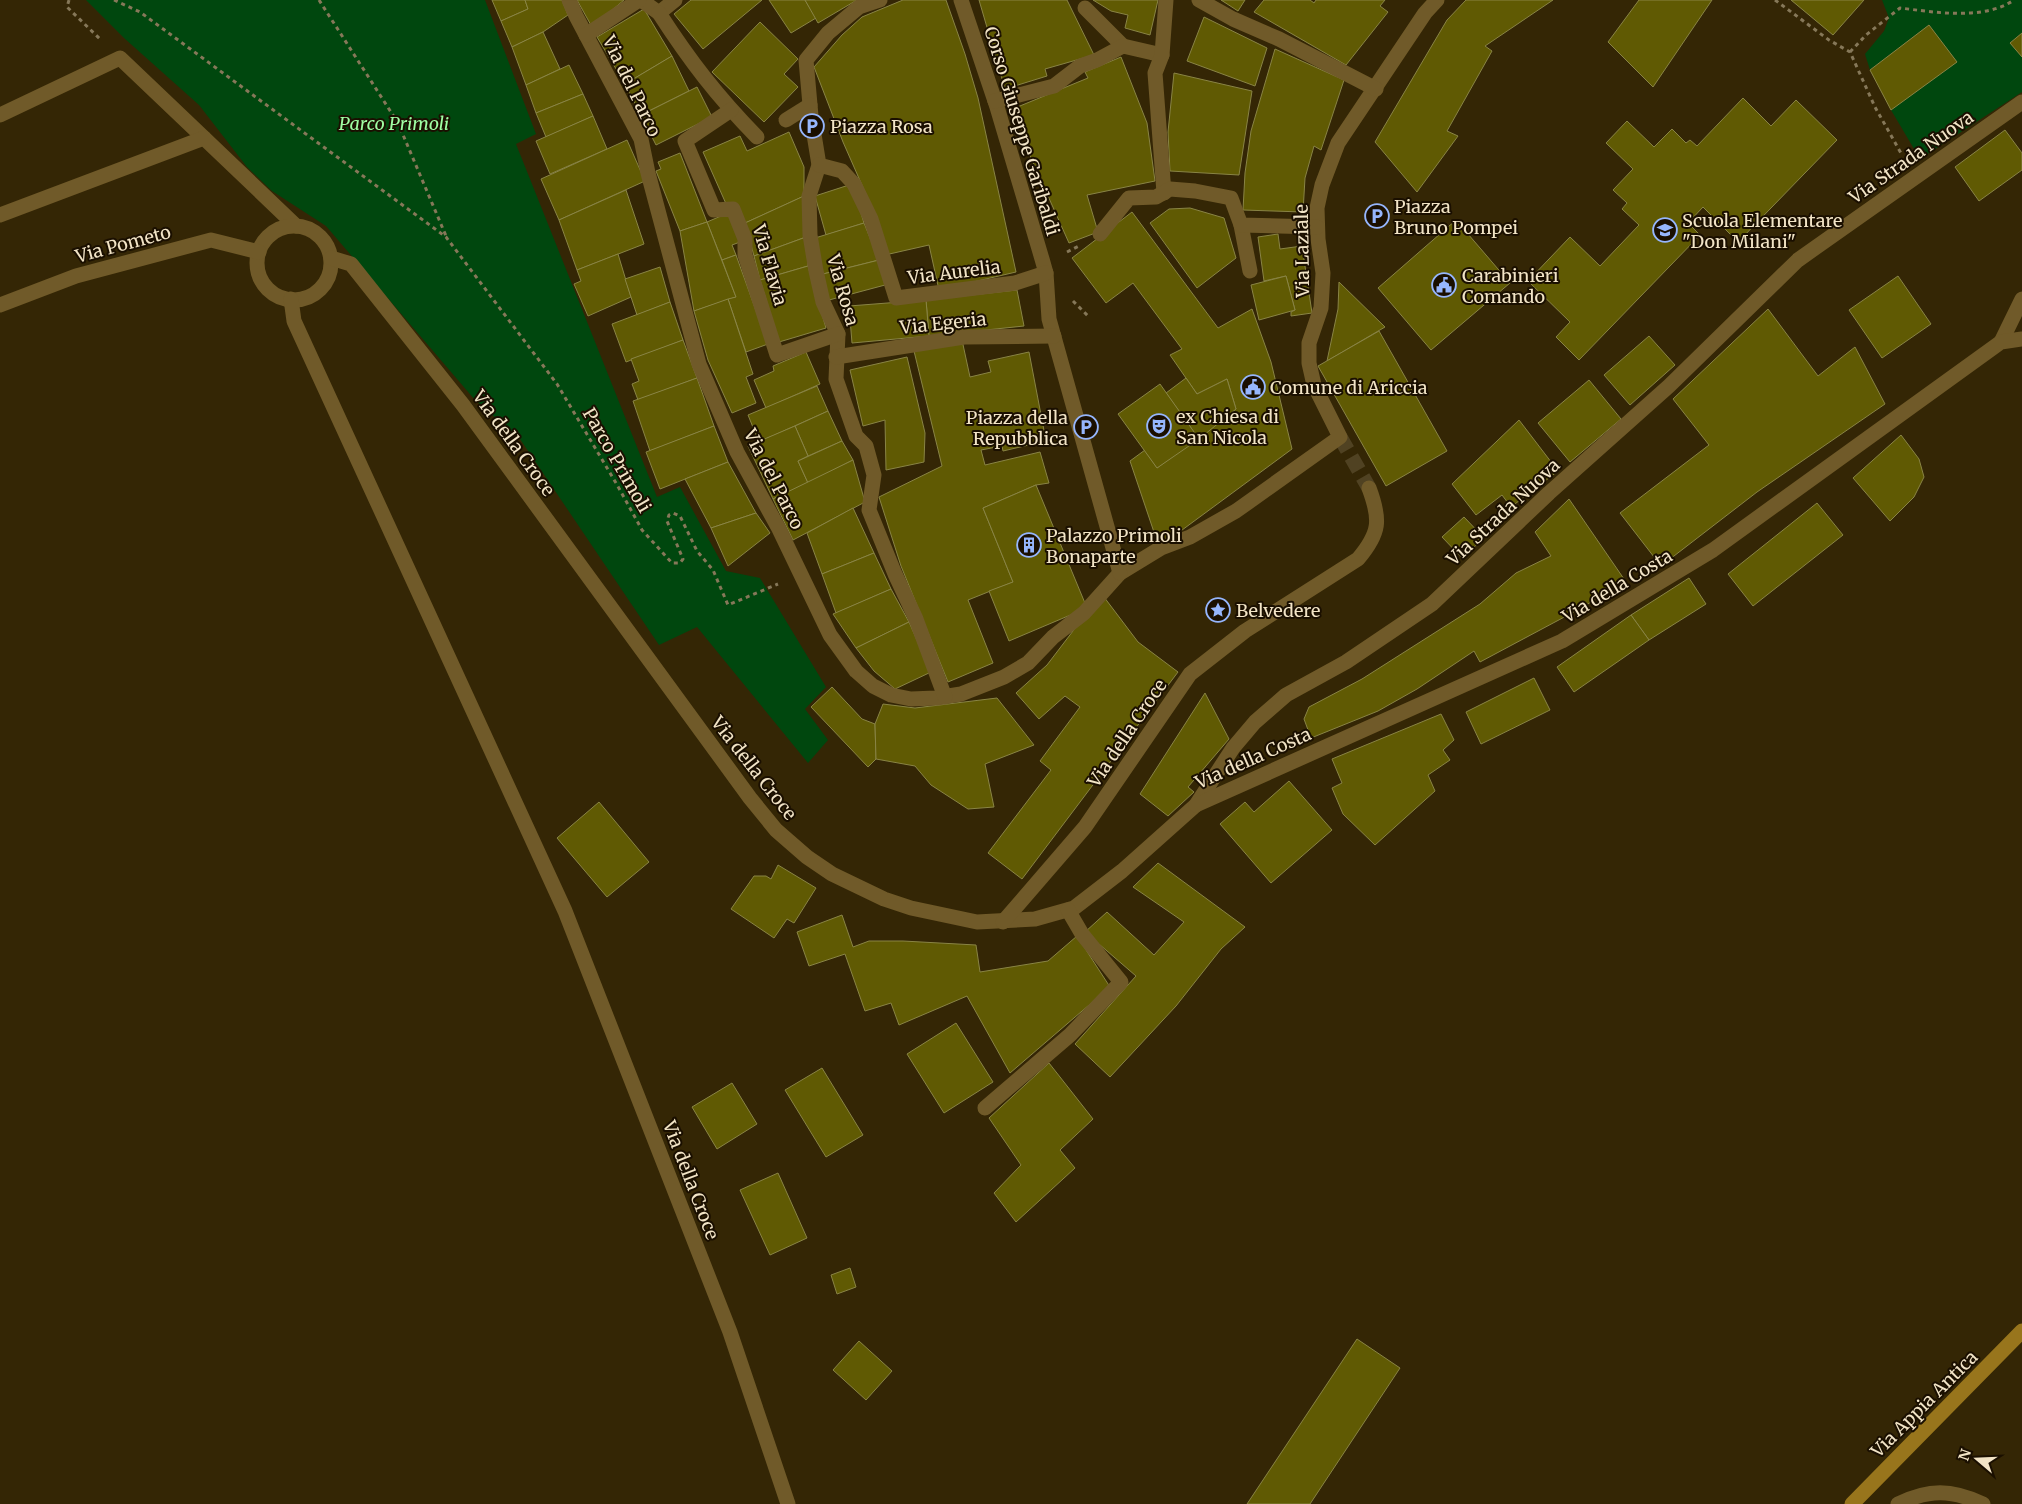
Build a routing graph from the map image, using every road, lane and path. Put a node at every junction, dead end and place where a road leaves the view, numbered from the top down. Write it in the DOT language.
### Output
graph roads {
  1 [pos="69,0"];
  2 [pos="114,0"];
  3 [pos="319,0"];
  4 [pos="569,0"];
  5 [pos="640,0"];
  6 [pos="674,0"];
  7 [pos="961,0"];
  8 [pos="1166,0"];
  9 [pos="1199,0"];
  10 [pos="1437,0"];
  11 [pos="1775,0"];
  12 [pos="2014,0"];
  13 [pos="874,1"];
  14 [pos="1085,8"];
  15 [pos="659,13"];
  16 [pos="586,35"];
  17 [pos="1123,46"];
  18 [pos="1850,52"];
  19 [pos="1162,55"];
  20 [pos="120,58"];
  21 [pos="1376,88"];
  22 [pos="995,101"];
  23 [pos="2022,102"];
  24 [pos="810,106"];
  25 [pos="730,110"];
  26 [pos="0,115"];
  27 [pos="786,120"];
  28 [pos="757,137"];
  29 [pos="204,138"];
  30 [pos="1903,156"];
  31 [pos="819,165"];
  32 [pos="1164,193"];
  33 [pos="0,214"];
  34 [pos="1241,225"];
  35 [pos="296,226"];
  36 [pos="1317,227"];
  37 [pos="1100,234"];
  38 [pos="446,237"];
  39 [pos="259,252"];
  40 [pos="331,258"];
  41 [pos="1044,266"];
  42 [pos="1250,271"];
  43 [pos="291,299"];
  44 [pos="2022,299"];
  45 [pos="0,305"];
  46 [pos="838,334"];
  47 [pos="1054,336"];
  48 [pos="2022,339"];
  49 [pos="2002,342"];
  50 [pos="836,357"];
  51 [pos="1340,437"];
  52 [pos="1369,488"];
  53 [pos="1120,573"];
  54 [pos="800,574"];
  55 [pos="945,697"];
  56 [pos="1196,805"];
  57 [pos="1068,910"];
  58 [pos="1003,922"];
  59 [pos="985,1108"];
  60 [pos="2022,1330"];
  61 [pos="788,1504"];
  62 [pos="1852,1504"];
  63 [pos="1898,1504"];
  64 [pos="1983,1504"];
  1 -- 20 [label="path"];
  2 -- 38 [label="path, Parco Primoli"];
  3 -- 38 [label="path, Parco Primoli"];
  4 -- 16 [label="street, Via del Parco"];
  5 -- 15 [label="street"];
  5 -- 16 [label="street"];
  6 -- 15 [label="street"];
  7 -- 22 [label="street, Corso Giuseppe Garibaldi"];
  8 -- 19 [label="street"];
  9 -- 21 [label="street"];
  10 -- 21 [label="street, Via Laziale"];
  11 -- 18 [label="path"];
  12 -- 18 [label="path"];
  13 -- 24 [label="street, Via Rosa"];
  14 -- 17 [label="street"];
  15 -- 25 [label="street"];
  16 -- 54 [label="street, Via del Parco"];
  17 -- 19 [label="street"];
  17 -- 22 [label="street"];
  18 -- 30 [label="path"];
  19 -- 32 [label="street"];
  20 -- 26 [label="street"];
  20 -- 29 [label="street"];
  21 -- 36 [label="street, Via Laziale"];
  22 -- 41 [label="street, Corso Giuseppe Garibaldi"];
  23 -- 56 [label="street, Via Strada Nuova"];
  24 -- 27 [label="street"];
  24 -- 31 [label="street, Via Rosa"];
  25 -- 28 [label="street"];
  25 -- 46 [label="street, Via Flavia"];
  29 -- 33 [label="street"];
  29 -- 35 [label="street"];
  31 -- 41 [label="street, Via Aurelia"];
  31 -- 46 [label="street, Via Rosa"];
  32 -- 34 [label="street"];
  32 -- 37 [label="street"];
  34 -- 36 [label="street"];
  34 -- 42 [label="street"];
  35 -- 39 [label="street"];
  35 -- 40 [label="street"];
  36 -- 51 [label="street, Via Laziale"];
  37 -- 41 [label="path"];
  38 -- 54 [label="path, Parco Primoli"];
  39 -- 43 [label="street"];
  39 -- 45 [label="street, Via Pometo"];
  40 -- 43 [label="street"];
  40 -- 58 [label="street, Via della Croce"];
  41 -- 47 [label="street"];
  43 -- 61 [label="street, Via della Croce"];
  44 -- 49 [label="street"];
  46 -- 50 [label="street, Via Rosa"];
  47 -- 50 [label="street, Via Egeria"];
  47 -- 53 [label="street"];
  48 -- 49 [label="street, Via della Costa"];
  49 -- 56 [label="street, Via della Costa"];
  50 -- 55 [label="street, Via Rosa"];
  51 -- 53 [label="street, Via del Parco"];
  52 -- 58 [label="street, Via della Croce"];
  53 -- 55 [label="street, Via del Parco"];
  54 -- 55 [label="street, Via del Parco"];
  56 -- 57 [label="street, Via Strada Nuova"];
  57 -- 58 [label="street, Via Strada Nuova"];
  57 -- 59 [label="street"];
  60 -- 62 [label="street, Via Appia Antica"];
  63 -- 64 [label="street"];
}
